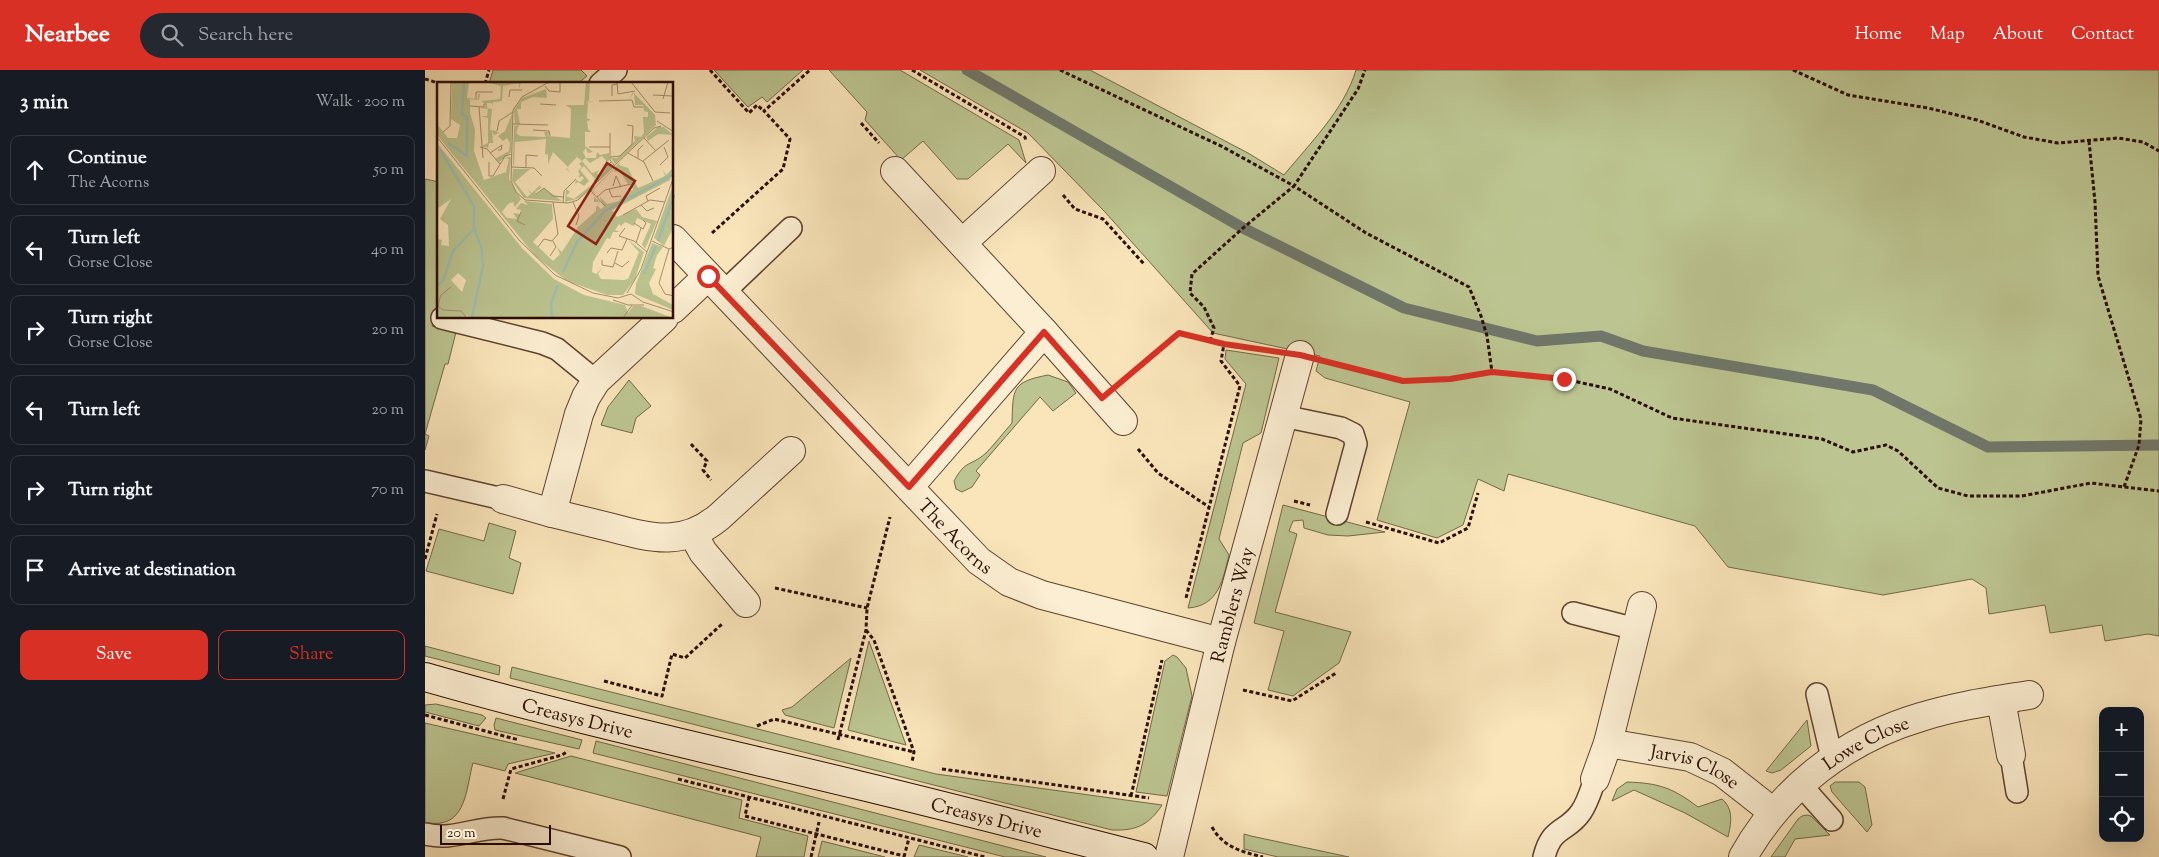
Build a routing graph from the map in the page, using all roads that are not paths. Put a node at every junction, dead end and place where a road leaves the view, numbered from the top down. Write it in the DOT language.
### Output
graph roads {
  1 [pos="616,70"];
  2 [pos="602,82"];
  3 [pos="895,170"];
  4 [pos="1041,171"];
  5 [pos="791,228"];
  6 [pos="962,243"];
  7 [pos="680,247"];
  8 [pos="716,284"];
  9 [pos="674,308"];
  10 [pos="446,319"];
  11 [pos="663,319"];
  12 [pos="1044,332"];
  13 [pos="1300,355"];
  14 [pos="596,381"];
  15 [pos="1283,416"];
  16 [pos="1123,422"];
  17 [pos="791,451"];
  18 [pos="435,483"];
  19 [pos="909,487"];
  20 [pos="503,500"];
  21 [pos="552,513"];
  22 [pos="1337,514"];
  23 [pos="693,534"];
  24 [pos="746,602"];
  25 [pos="1573,613"];
  26 [pos="1639,618"];
  27 [pos="1221,642"];
  28 [pos="425,677"];
  29 [pos="1817,694"];
  30 [pos="2029,695"];
  31 [pos="2001,700"];
  32 [pos="1608,743"];
  33 [pos="2011,756"];
  34 [pos="1832,758"];
  35 [pos="1595,779"];
  36 [pos="1800,784"];
  37 [pos="2017,792"];
  38 [pos="1773,812"];
  39 [pos="1833,820"];
  40 [pos="425,834"];
  41 [pos="620,857"];
  42 [pos="1144,857"];
  43 [pos="1169,857"];
  44 [pos="1544,857"];
  45 [pos="1743,857"];
  1 -- 2 [label="lane"];
  3 -- 6 [label="street"];
  4 -- 6 [label="street"];
  5 -- 8 [label="lane"];
  6 -- 12 [label="street"];
  7 -- 8 [label="street, The Acorns"];
  8 -- 9 [label="street"];
  8 -- 19 [label="street, The Acorns"];
  10 -- 14 [label="lane"];
  11 -- 14 [label="street"];
  12 -- 16 [label="street"];
  12 -- 19 [label="street"];
  13 -- 15 [label="street, Ramblers Way"];
  14 -- 21 [label="street"];
  15 -- 22 [label="lane"];
  15 -- 27 [label="street, Ramblers Way"];
  17 -- 23 [label="street"];
  18 -- 20 [label="lane"];
  19 -- 27 [label="street, The Acorns"];
  20 -- 21 [label="street"];
  21 -- 23 [label="street"];
  23 -- 24 [label="street"];
  25 -- 26 [label="lane"];
  26 -- 32 [label="street"];
  27 -- 43 [label="street, Ramblers Way"];
  28 -- 42 [label="street, Creasys Drive"];
  29 -- 34 [label="lane"];
  30 -- 31 [label="street, Lowe Close"];
  31 -- 33 [label="street"];
  31 -- 34 [label="street, Lowe Close"];
  32 -- 35 [label="street"];
  32 -- 38 [label="street, Jarvis Close"];
  33 -- 37 [label="lane"];
  34 -- 36 [label="street, Lowe Close"];
  35 -- 44 [label="lane"];
  36 -- 38 [label="street, Lowe Close"];
  36 -- 39 [label="lane"];
  38 -- 45 [label="street, Lowe Close"];
  40 -- 41 [label="lane"];
}
